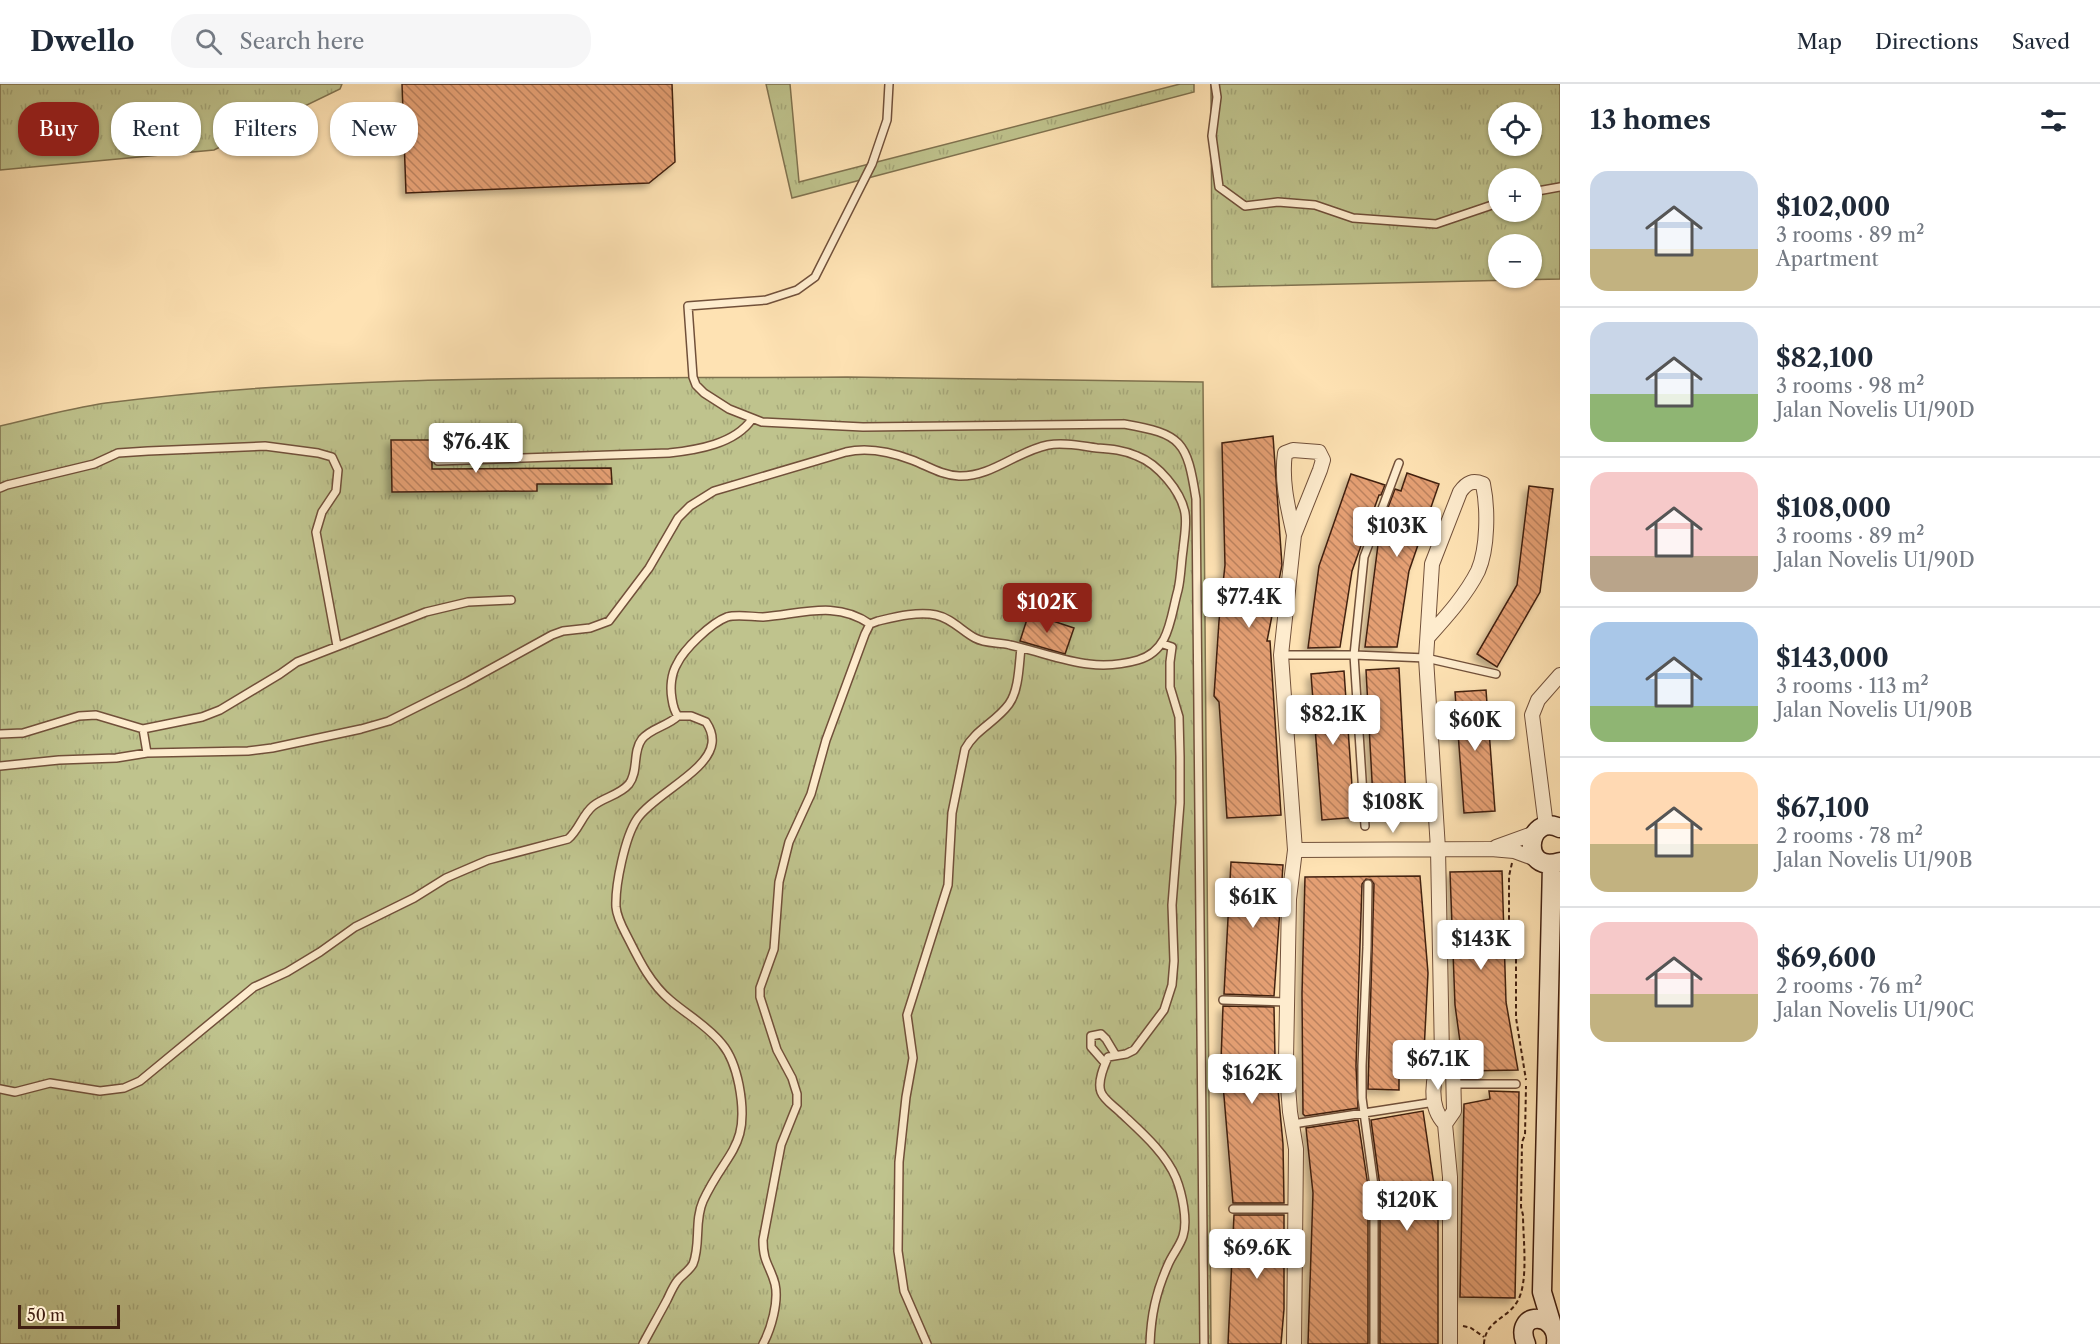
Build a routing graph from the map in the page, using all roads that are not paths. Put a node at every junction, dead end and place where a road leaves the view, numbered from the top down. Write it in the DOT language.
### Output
graph roads {
  1 [pos="889,84"];
  2 [pos="1215,84"];
  3 [pos="1560,187"];
  4 [pos="1542,190"];
  5 [pos="1488,206"];
  6 [pos="752,419"];
  7 [pos="438,461"];
  8 [pos="1399,464"];
  9 [pos="0,488"];
  10 [pos="1294,535"];
  11 [pos="511,600"];
  12 [pos="870,624"];
  13 [pos="1428,638"];
  14 [pos="1163,644"];
  15 [pos="338,646"];
  16 [pos="1021,648"];
  17 [pos="1281,655"];
  18 [pos="1354,655"];
  19 [pos="1426,658"];
  20 [pos="1496,674"];
  21 [pos="1560,675"];
  22 [pos="678,716"];
  23 [pos="143,729"];
  24 [pos="0,734"];
  25 [pos="147,753"];
  26 [pos="0,766"];
  27 [pos="1365,826"];
  28 [pos="1547,829"];
  29 [pos="1438,849"];
  30 [pos="1491,849"];
  31 [pos="1295,850"];
  32 [pos="1550,862"];
  33 [pos="1368,884"];
  34 [pos="1223,1000"];
  35 [pos="1287,1002"];
  36 [pos="1115,1054"];
  37 [pos="1442,1056"];
  38 [pos="1105,1063"];
  39 [pos="1454,1084"];
  40 [pos="1516,1084"];
  41 [pos="0,1089"];
  42 [pos="1435,1102"];
  43 [pos="1364,1113"];
  44 [pos="1293,1124"];
  45 [pos="1445,1124"];
  46 [pos="1233,1209"];
  47 [pos="1297,1209"];
  48 [pos="1542,1292"];
  49 [pos="1531,1321"];
  50 [pos="1556,1334"];
  51 [pos="643,1344"];
  52 [pos="763,1344"];
  53 [pos="927,1344"];
  54 [pos="1150,1344"];
  55 [pos="1204,1344"];
  56 [pos="1294,1344"];
  57 [pos="1374,1344"];
  58 [pos="1450,1344"];
  59 [pos="1526,1344"];
  1 -- 6 [label="lane"];
  2 -- 5 [label="lane"];
  3 -- 4 [label="lane"];
  6 -- 7 [label="lane"];
  6 -- 55 [label="lane"];
  8 -- 18 [label="lane"];
  9 -- 15 [label="lane"];
  10 -- 10 [label="street"];
  10 -- 17 [label="street"];
  11 -- 15 [label="lane"];
  12 -- 16 [label="lane"];
  12 -- 22 [label="lane"];
  12 -- 52 [label="lane"];
  13 -- 13 [label="street"];
  13 -- 19 [label="street"];
  14 -- 16 [label="lane"];
  14 -- 25 [label="lane"];
  14 -- 36 [label="lane"];
  15 -- 23 [label="lane"];
  16 -- 53 [label="lane"];
  17 -- 18 [label="lane"];
  17 -- 31 [label="street"];
  18 -- 19 [label="lane"];
  18 -- 27 [label="lane"];
  19 -- 20 [label="lane"];
  19 -- 29 [label="street"];
  21 -- 28 [label="street"];
  22 -- 41 [label="lane"];
  22 -- 51 [label="lane"];
  23 -- 24 [label="lane"];
  23 -- 25 [label="lane"];
  25 -- 26 [label="lane"];
  28 -- 30 [label="street"];
  28 -- 32 [label="street"];
  29 -- 30 [label="street"];
  29 -- 31 [label="street"];
  29 -- 37 [label="street"];
  30 -- 32 [label="street"];
  31 -- 35 [label="street"];
  32 -- 48 [label="street"];
  33 -- 43 [label="lane"];
  34 -- 35 [label="lane"];
  35 -- 44 [label="street"];
  36 -- 38 [label="lane"];
  36 -- 38 [label="lane"];
  37 -- 39 [label="street"];
  37 -- 42 [label="street"];
  38 -- 54 [label="lane"];
  39 -- 40 [label="lane"];
  39 -- 45 [label="street"];
  42 -- 43 [label="lane"];
  42 -- 45 [label="street"];
  43 -- 44 [label="lane"];
  43 -- 57 [label="lane"];
  44 -- 47 [label="street"];
  45 -- 58 [label="street"];
  46 -- 47 [label="lane"];
  47 -- 56 [label="street"];
  48 -- 49 [label="street"];
  48 -- 50 [label="street"];
  49 -- 50 [label="street"];
  49 -- 59 [label="street"];
}
